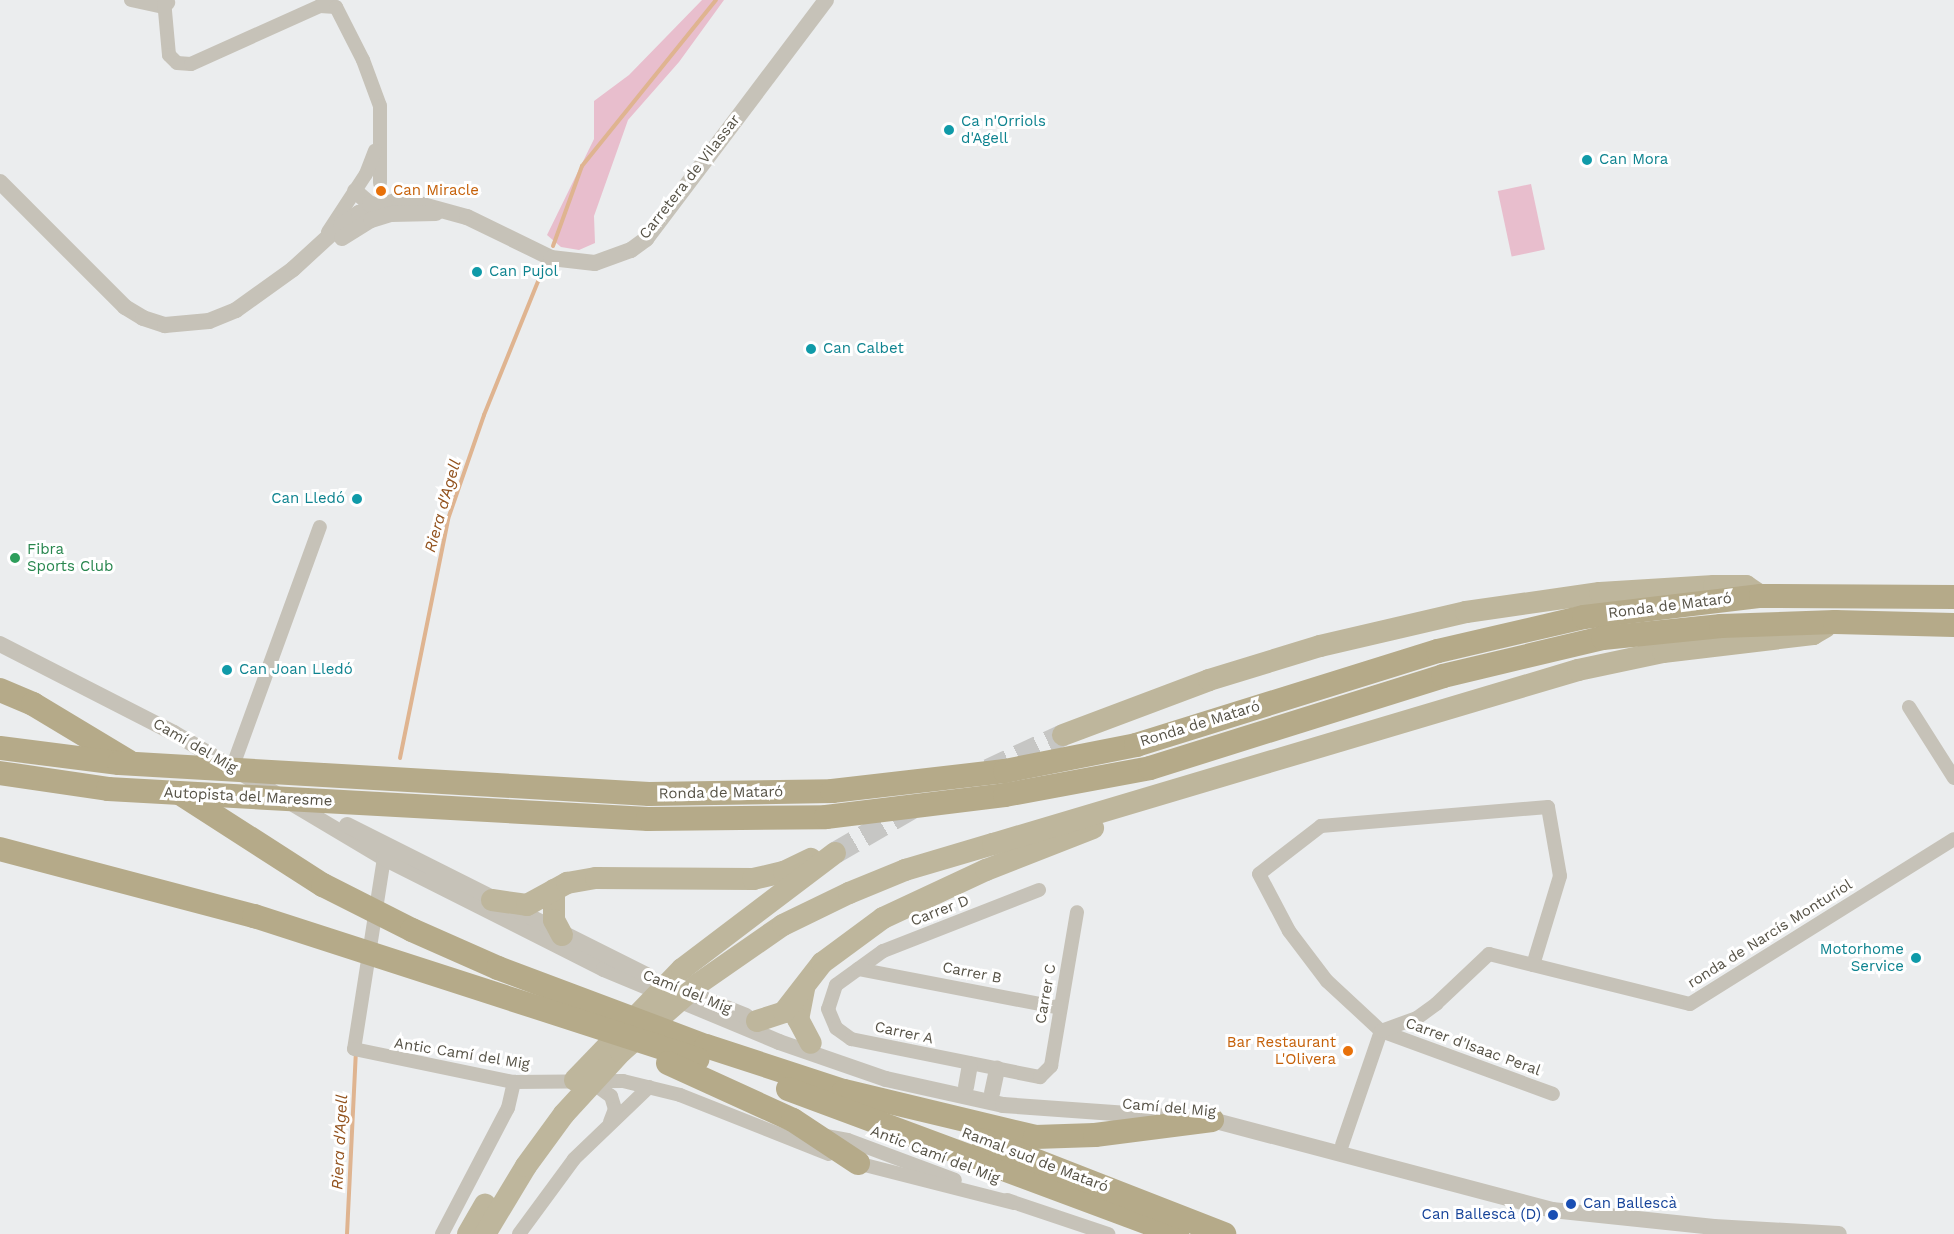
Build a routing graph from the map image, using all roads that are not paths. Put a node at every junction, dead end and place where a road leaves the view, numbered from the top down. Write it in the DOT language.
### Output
graph roads {
  1 [pos="131,0"];
  2 [pos="826,0"];
  3 [pos="166,2"];
  4 [pos="378,144"];
  5 [pos="0,182"];
  6 [pos="359,185"];
  7 [pos="387,196"];
  8 [pos="430,213"];
  9 [pos="467,218"];
  10 [pos="324,245"];
  11 [pos="320,527"];
  12 [pos="1761,596"];
  13 [pos="1954,597"];
  14 [pos="1835,622"];
  15 [pos="1954,625"];
  16 [pos="0,633"];
  17 [pos="0,644"];
  18 [pos="0,690"];
  19 [pos="1910,707"];
  20 [pos="1063,735"];
  21 [pos="0,748"];
  22 [pos="235,760"];
  23 [pos="0,774"];
  24 [pos="1954,778"];
  25 [pos="436,782"];
  26 [pos="1184,787"];
  27 [pos="498,811"];
  28 [pos="354,829"];
  29 [pos="1954,839"];
  30 [pos="0,849"];
  31 [pos="422,864"];
  32 [pos="383,865"];
  33 [pos="554,890"];
  34 [pos="1039,890"];
  35 [pos="492,900"];
  36 [pos="1077,912"];
  37 [pos="562,935"];
  38 [pos="876,956"];
  39 [pos="1533,965"];
  40 [pos="858,969"];
  41 [pos="878,971"];
  42 [pos="807,982"];
  43 [pos="1060,1008"];
  44 [pos="579,1020"];
  45 [pos="757,1021"];
  46 [pos="1381,1031"];
  47 [pos="811,1043"];
  48 [pos="970,1064"];
  49 [pos="997,1069"];
  50 [pos="867,1072"];
  51 [pos="1040,1077"];
  52 [pos="590,1081"];
  53 [pos="514,1082"];
  54 [pos="649,1087"];
  55 [pos="966,1087"];
  56 [pos="843,1090"];
  57 [pos="992,1093"];
  58 [pos="1553,1094"];
  59 [pos="558,1110"];
  60 [pos="1065,1111"];
  61 [pos="1212,1120"];
  62 [pos="610,1122"];
  63 [pos="773,1132"];
  64 [pos="817,1136"];
  65 [pos="1289,1136"];
  66 [pos="1342,1145"];
  67 [pos="858,1163"];
  68 [pos="1444,1183"];
  69 [pos="1014,1203"];
  70 [pos="1596,1213"];
  71 [pos="442,1234"];
  72 [pos="468,1234"];
  73 [pos="485,1234"];
  74 [pos="519,1234"];
  75 [pos="1108,1234"];
  76 [pos="1177,1234"];
  77 [pos="1224,1234"];
  78 [pos="1839,1234"];
  1 -- 3 [label="street"];
  2 -- 9 [label="street, Carretera de Vilassar"];
  3 -- 4 [label="street"];
  4 -- 6 [label="street"];
  4 -- 7 [label="street"];
  5 -- 10 [label="street"];
  6 -- 7 [label="street"];
  6 -- 7 [label="street"];
  6 -- 10 [label="street"];
  7 -- 8 [label="street"];
  7 -- 9 [label="street, Carretera de Vilassar"];
  7 -- 10 [label="street"];
  8 -- 9 [label="street"];
  8 -- 10 [label="street"];
  11 -- 22 [label="street"];
  12 -- 13 [label="highway, Ronda de Mataró"];
  12 -- 20 [label="highway"];
  12 -- 25 [label="highway, Ronda de Mataró"];
  14 -- 15 [label="highway, Ronda de Mataró"];
  14 -- 26 [label="highway"];
  14 -- 27 [label="highway, Ronda de Mataró"];
  16 -- 22 [label="street, Camí del Mig"];
  17 -- 32 [label="street, Camí del Mig"];
  18 -- 56 [label="highway"];
  19 -- 24 [label="street"];
  21 -- 25 [label="highway, Autopista del Maresme"];
  22 -- 28 [label="street, Camí del Mig"];
  23 -- 27 [label="highway, Autopista del Maresme"];
  26 -- 42 [label="highway"];
  26 -- 59 [label="highway"];
  28 -- 31 [label="street, Camí del Mig"];
  28 -- 32 [label="street, Camí del Mig"];
  29 -- 39 [label="street, ronda de Narcís Monturiol"];
  30 -- 44 [label="highway"];
  31 -- 32 [label="street, Camí del Mig"];
  31 -- 35 [label="street, Camí del Mig"];
  32 -- 50 [label="street, Camí del Mig"];
  32 -- 53 [label="street, Antic Camí del Mig"];
  33 -- 35 [label="highway"];
  33 -- 37 [label="highway"];
  33 -- 59 [label="highway"];
  34 -- 38 [label="street, Carrer D"];
  35 -- 37 [label="street, Camí del Mig"];
  36 -- 43 [label="street, Carrer C"];
  37 -- 45 [label="street, Camí del Mig"];
  38 -- 40 [label="street, Carrer D"];
  38 -- 41 [label="street"];
  39 -- 46 [label="street, ronda de Narcís Monturiol"];
  39 -- 46 [label="street"];
  40 -- 41 [label="street, Carrer B"];
  40 -- 48 [label="street, Carrer A"];
  41 -- 43 [label="street, Carrer B"];
  42 -- 45 [label="highway"];
  42 -- 47 [label="highway"];
  43 -- 51 [label="street, Carrer C"];
  44 -- 64 [label="highway"];
  44 -- 76 [label="highway"];
  45 -- 47 [label="street, Camí del Mig"];
  46 -- 58 [label="street, Carrer d'Isaac Peral"];
  46 -- 66 [label="street"];
  47 -- 55 [label="street, Camí del Mig"];
  48 -- 49 [label="street, Carrer A"];
  48 -- 55 [label="street"];
  49 -- 51 [label="street, Carrer A"];
  49 -- 57 [label="street"];
  50 -- 55 [label="street, Camí del Mig"];
  50 -- 60 [label="street, Camí del Mig"];
  52 -- 53 [label="street, Antic Camí del Mig"];
  52 -- 54 [label="street, Antic Camí del Mig"];
  52 -- 62 [label="street"];
  53 -- 71 [label="street"];
  54 -- 62 [label="street"];
  54 -- 63 [label="street, Antic Camí del Mig"];
  55 -- 57 [label="street, Camí del Mig"];
  56 -- 61 [label="highway"];
  56 -- 77 [label="highway, Ramal sud de Mataró"];
  57 -- 60 [label="street, Camí del Mig"];
  57 -- 65 [label="street, Camí del Mig"];
  59 -- 72 [label="highway"];
  59 -- 73 [label="highway"];
  60 -- 61 [label="street, Camí del Mig"];
  61 -- 65 [label="street, Camí del Mig"];
  62 -- 74 [label="street"];
  63 -- 64 [label="street, Antic Camí del Mig"];
  63 -- 67 [label="street, Antic Camí del Mig"];
  64 -- 67 [label="highway"];
  64 -- 69 [label="street, Antic Camí del Mig"];
  65 -- 66 [label="street, Camí del Mig"];
  65 -- 68 [label="street, Camí del Mig"];
  66 -- 68 [label="street, Camí del Mig"];
  66 -- 70 [label="street, Camí del Mig"];
  67 -- 69 [label="street, Antic Camí del Mig"];
  68 -- 70 [label="street, Camí del Mig"];
  69 -- 75 [label="street, Antic Camí del Mig"];
  70 -- 78 [label="street, Camí del Mig"];
}
